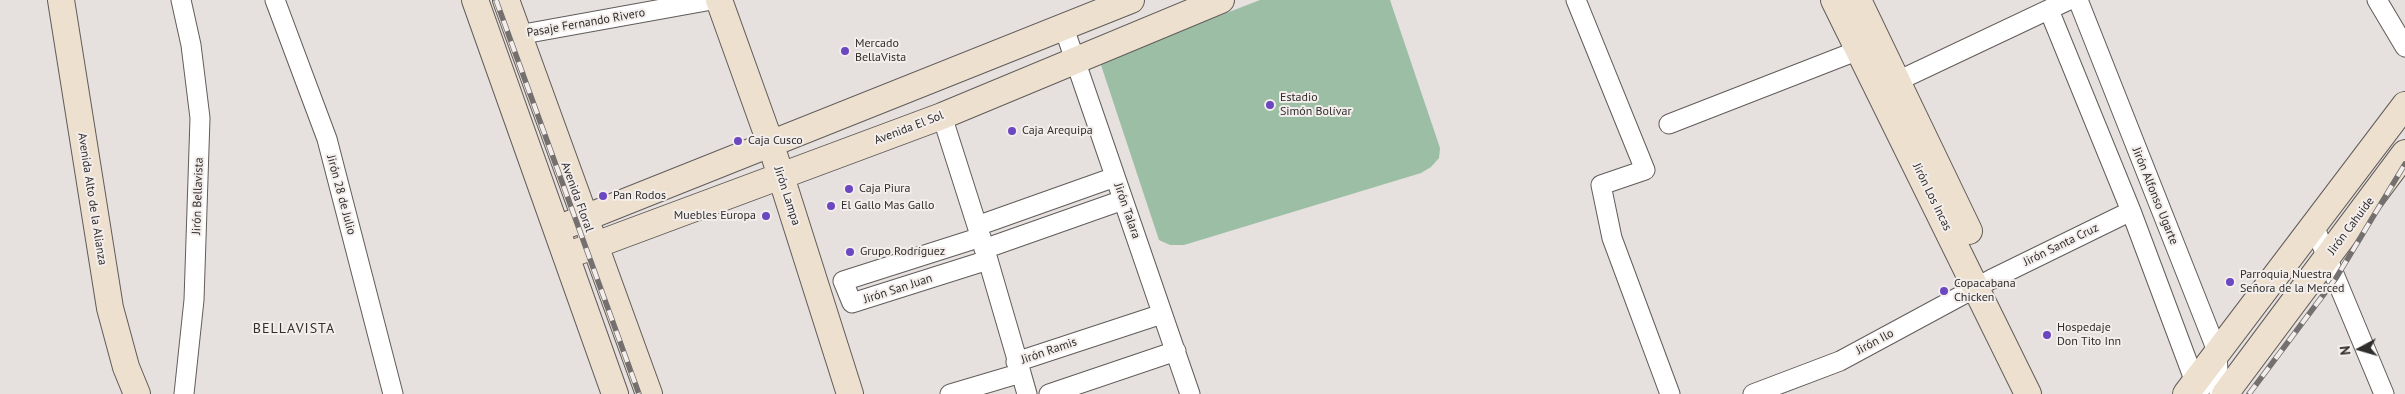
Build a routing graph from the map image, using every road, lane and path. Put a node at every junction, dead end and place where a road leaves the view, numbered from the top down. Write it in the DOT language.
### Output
graph roads {
  1 [pos="61,0"];
  2 [pos="181,0"];
  3 [pos="275,0"];
  4 [pos="475,0"];
  5 [pos="506,0"];
  6 [pos="712,0"];
  7 [pos="719,0"];
  8 [pos="1131,0"];
  9 [pos="1220,0"];
  10 [pos="1576,0"];
  11 [pos="1834,0"];
  12 [pos="1858,0"];
  13 [pos="2069,0"];
  14 [pos="2078,0"];
  15 [pos="2377,0"];
  16 [pos="2049,10"];
  17 [pos="1064,28"];
  18 [pos="518,35"];
  19 [pos="2405,47"];
  20 [pos="1859,50"];
  21 [pos="1076,60"];
  22 [pos="1888,86"];
  23 [pos="2405,105"];
  24 [pos="942,116"];
  25 [pos="1669,124"];
  26 [pos="771,145"];
  27 [pos="2405,153"];
  28 [pos="780,176"];
  29 [pos="1116,177"];
  30 [pos="1124,200"];
  31 [pos="2131,211"];
  32 [pos="585,218"];
  33 [pos="2314,226"];
  34 [pos="557,228"];
  35 [pos="982,243"];
  36 [pos="594,246"];
  37 [pos="566,256"];
  38 [pos="2328,258"];
  39 [pos="1985,284"];
  40 [pos="1162,314"];
  41 [pos="1176,351"];
  42 [pos="2217,351"];
  43 [pos="1018,367"];
  44 [pos="2197,390"];
  45 [pos="137,394"];
  46 [pos="184,394"];
  47 [pos="393,394"];
  48 [pos="615,394"];
  49 [pos="649,394"];
  50 [pos="850,394"];
  51 [pos="950,394"];
  52 [pos="1028,394"];
  53 [pos="1049,394"];
  54 [pos="1190,394"];
  55 [pos="1670,394"];
  56 [pos="1753,394"];
  57 [pos="2028,394"];
  58 [pos="2047,394"];
  59 [pos="2219,394"];
  60 [pos="2225,394"];
  61 [pos="2384,394"];
  1 -- 45 [label="street, Avenida Alto de la Alianza"];
  2 -- 46 [label="street, Jirón Bellavista"];
  3 -- 47 [label="street, Jirón 28 de Julio"];
  4 -- 34 [label="street"];
  5 -- 18 [label="street, Avenida Floral"];
  6 -- 18 [label="street, Pasaje Fernando Rivero"];
  7 -- 26 [label="street, Jirón Lampa"];
  8 -- 17 [label="street"];
  9 -- 21 [label="street, Avenida El Sol"];
  10 -- 55 [label="street"];
  11 -- 20 [label="street, Jirón Los Incas"];
  12 -- 22 [label="street, Jirón Los Incas"];
  13 -- 16 [label="street"];
  14 -- 42 [label="street, Jirón Alfonso Ugarte"];
  15 -- 19 [label="street"];
  16 -- 22 [label="street"];
  16 -- 31 [label="street"];
  17 -- 21 [label="street, Jirón Talara"];
  17 -- 26 [label="street"];
  18 -- 32 [label="street, Avenida Floral"];
  20 -- 22 [label="street, Jirón Los Incas"];
  20 -- 25 [label="street"];
  21 -- 24 [label="street, Avenida El Sol"];
  21 -- 29 [label="street, Jirón Talara"];
  22 -- 39 [label="street, Jirón Los Incas"];
  23 -- 33 [label="street"];
  24 -- 28 [label="street, Avenida El Sol"];
  24 -- 35 [label="street"];
  26 -- 28 [label="street, Jirón Lampa"];
  26 -- 32 [label="street"];
  27 -- 38 [label="street, Jirón Cahuide"];
  28 -- 36 [label="street, Avenida El Sol"];
  28 -- 50 [label="street, Jirón Lampa"];
  29 -- 30 [label="street, Jirón Talara"];
  29 -- 35 [label="street, Jirón San Juan"];
  30 -- 35 [label="street, Jirón San Juan"];
  30 -- 40 [label="street, Jirón Talara"];
  31 -- 39 [label="street, Jirón Santa Cruz"];
  31 -- 44 [label="street"];
  32 -- 34 [label="street"];
  32 -- 36 [label="street, Avenida Floral"];
  33 -- 38 [label="street"];
  33 -- 42 [label="street"];
  34 -- 37 [label="street"];
  35 -- 35 [label="street, Jirón San Juan"];
  35 -- 43 [label="street"];
  36 -- 37 [label="street, Avenida El Sol"];
  36 -- 49 [label="street, Avenida Floral"];
  37 -- 48 [label="street"];
  38 -- 60 [label="street, Jirón Cahuide"];
  38 -- 61 [label="street"];
  39 -- 56 [label="street, Jirón Ilo"];
  39 -- 57 [label="street, Jirón Los Incas"];
  39 -- 58 [label="street, Jirón Los Incas"];
  40 -- 41 [label="street, Jirón Talara"];
  40 -- 43 [label="street, Jirón Ramis"];
  41 -- 53 [label="street"];
  41 -- 54 [label="street, Jirón Talara"];
  42 -- 44 [label="street"];
  42 -- 59 [label="street, Jirón Alfonso Ugarte"];
  43 -- 51 [label="street, Jirón Ramis"];
  43 -- 52 [label="street"];
}
